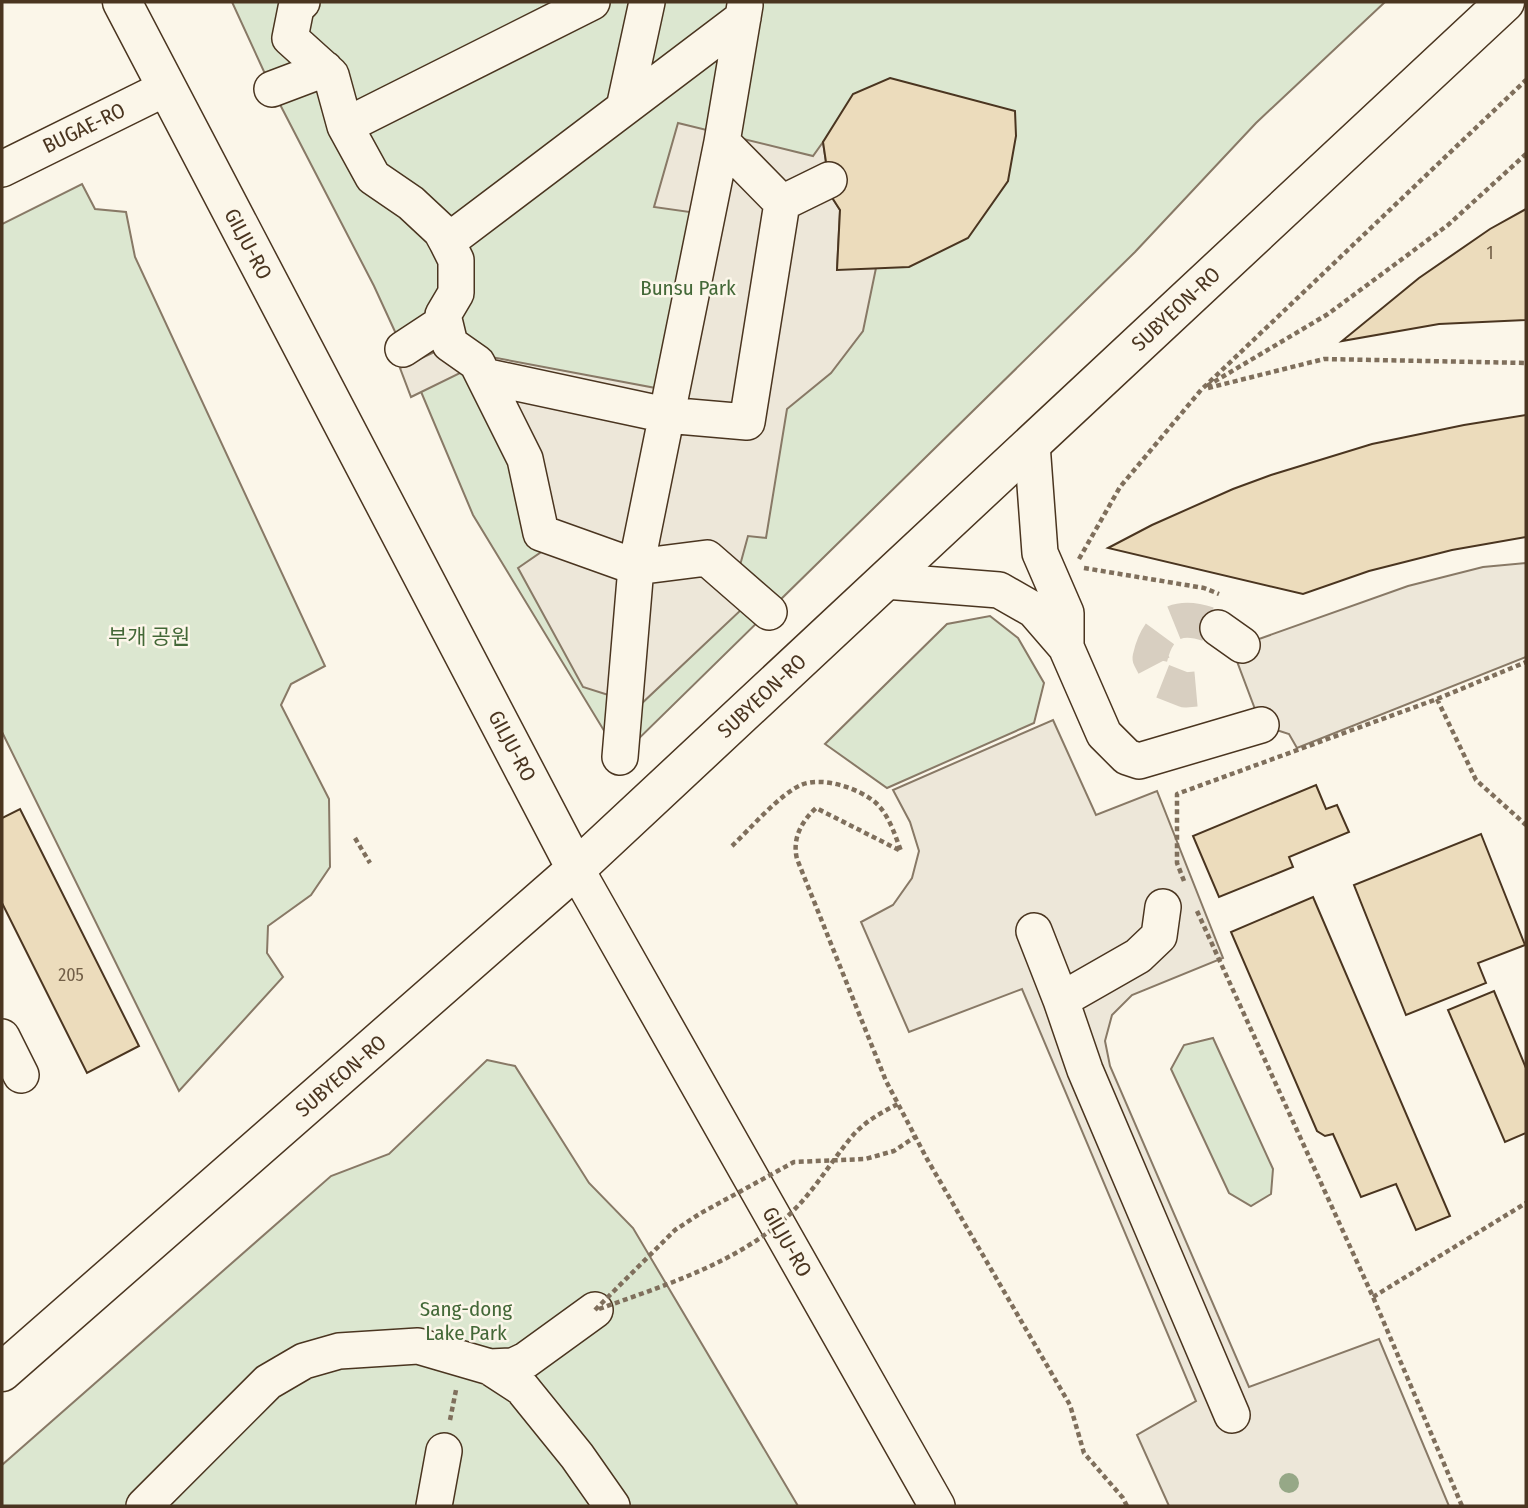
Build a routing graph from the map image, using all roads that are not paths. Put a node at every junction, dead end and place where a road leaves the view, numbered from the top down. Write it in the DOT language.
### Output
graph roads {
  1 [pos="122,2"];
  2 [pos="302,2"];
  3 [pos="592,2"];
  4 [pos="647,2"];
  5 [pos="1505,2"];
  6 [pos="745,10"];
  7 [pos="325,69"];
  8 [pos="166,88"];
  9 [pos="272,89"];
  10 [pos="624,108"];
  11 [pos="345,127"];
  12 [pos="722,142"];
  13 [pos="2,169"];
  14 [pos="829,180"];
  15 [pos="782,204"];
  16 [pos="447,242"];
  17 [pos="444,322"];
  18 [pos="403,349"];
  19 [pos="484,376"];
  20 [pos="666,415"];
  21 [pos="1032,444"];
  22 [pos="636,567"];
  23 [pos="885,581"];
  24 [pos="769,612"];
  25 [pos="1066,648"];
  26 [pos="1261,726"];
  27 [pos="620,757"];
  28 [pos="576,869"];
  29 [pos="1181,898"];
  30 [pos="1034,931"];
  31 [pos="1061,1000"];
  32 [pos="595,1310"];
  33 [pos="476,1363"];
  34 [pos="2,1372"];
  35 [pos="1232,1415"];
  36 [pos="444,1451"];
  37 [pos="933,1500"];
  38 [pos="144,1506"];
  39 [pos="434,1506"];
  40 [pos="612,1506"];
  1 -- 8 [label="main road, GILJU-RO"];
  2 -- 7 [label="street"];
  3 -- 11 [label="street"];
  4 -- 10 [label="street"];
  5 -- 21 [label="main road, SUBYEON-RO"];
  6 -- 10 [label="street"];
  6 -- 12 [label="street"];
  7 -- 9 [label="street"];
  7 -- 11 [label="street"];
  8 -- 13 [label="street, BUGAE-RO"];
  8 -- 28 [label="main road, GILJU-RO"];
  10 -- 16 [label="street"];
  11 -- 16 [label="street"];
  12 -- 15 [label="street"];
  12 -- 20 [label="street"];
  14 -- 15 [label="street"];
  15 -- 20 [label="street"];
  16 -- 17 [label="street"];
  17 -- 18 [label="street"];
  17 -- 19 [label="street"];
  19 -- 20 [label="street"];
  19 -- 22 [label="street"];
  20 -- 22 [label="street"];
  21 -- 23 [label="main road, SUBYEON-RO"];
  21 -- 25 [label="street"];
  22 -- 24 [label="street"];
  22 -- 27 [label="street"];
  23 -- 25 [label="street"];
  23 -- 28 [label="main road, SUBYEON-RO"];
  25 -- 26 [label="street"];
  28 -- 34 [label="main road, SUBYEON-RO"];
  28 -- 37 [label="street, GILJU-RO"];
  29 -- 31 [label="street"];
  30 -- 31 [label="street"];
  31 -- 35 [label="street"];
  32 -- 33 [label="street"];
  33 -- 38 [label="street"];
  33 -- 40 [label="street"];
  36 -- 39 [label="street"];
}
